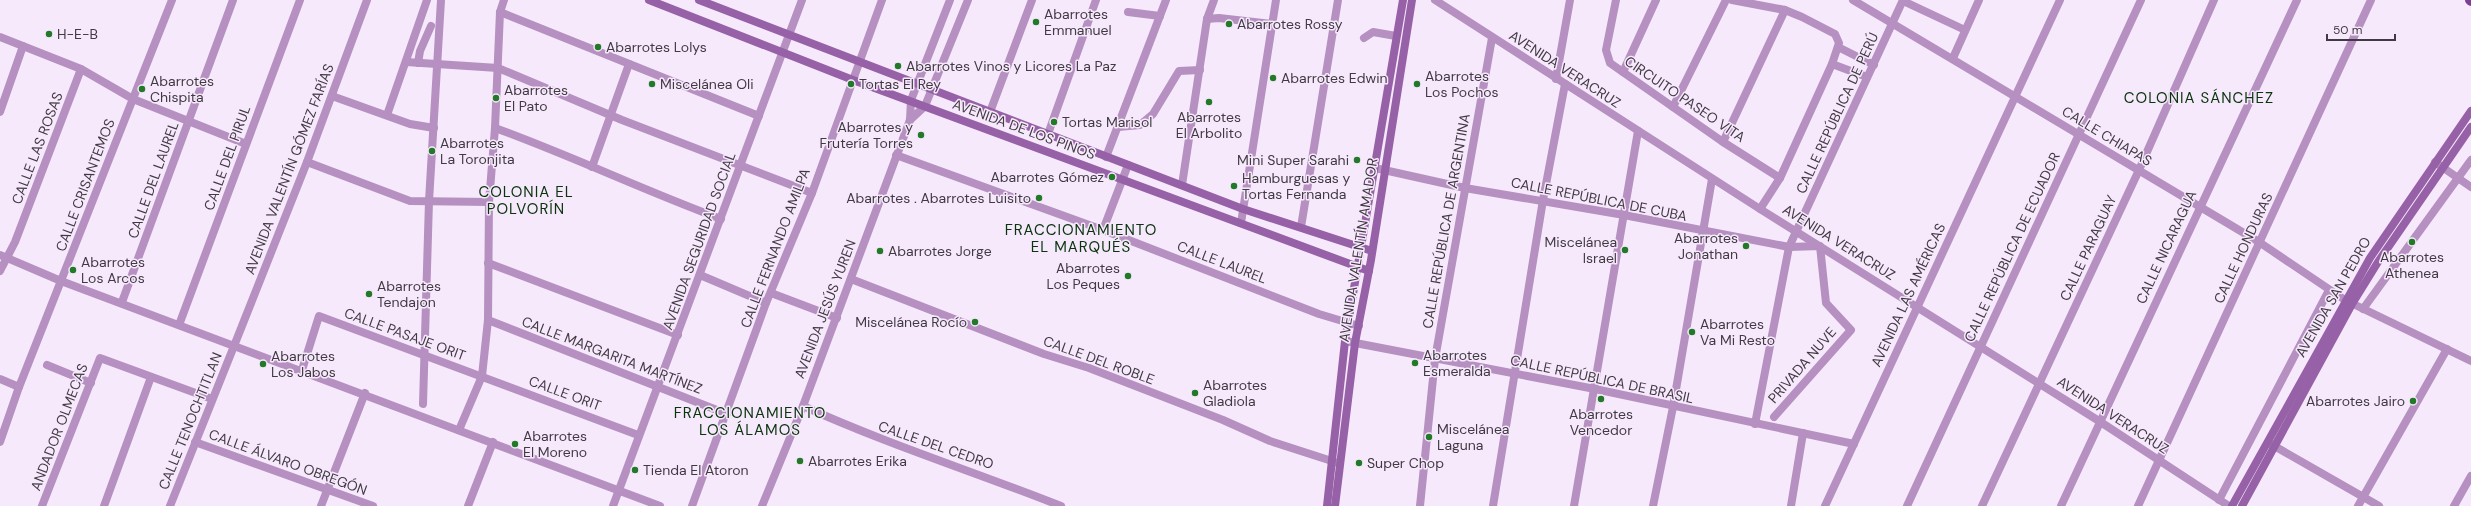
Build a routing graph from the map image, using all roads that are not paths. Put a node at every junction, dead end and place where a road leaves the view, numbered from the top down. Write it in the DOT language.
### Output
graph roads {
  1 [pos="172,0"];
  2 [pos="233,0"];
  3 [pos="300,0"];
  4 [pos="366,0"];
  5 [pos="428,0"];
  6 [pos="441,0"];
  7 [pos="504,0"];
  8 [pos="649,0"];
  9 [pos="699,0"];
  10 [pos="802,0"];
  11 [pos="882,0"];
  12 [pos="950,0"];
  13 [pos="968,0"];
  14 [pos="1032,0"];
  15 [pos="1095,0"];
  16 [pos="1166,0"];
  17 [pos="1214,0"];
  18 [pos="1276,0"];
  19 [pos="1338,0"];
  20 [pos="1402,0"];
  21 [pos="1412,0"];
  22 [pos="1435,0"];
  23 [pos="1570,0"];
  24 [pos="1616,0"];
  25 [pos="1656,0"];
  26 [pos="1726,0"];
  27 [pos="1732,0"];
  28 [pos="1853,0"];
  29 [pos="1903,0"];
  30 [pos="1979,0"];
  31 [pos="2060,0"];
  32 [pos="2142,0"];
  33 [pos="2214,0"];
  34 [pos="2297,0"];
  35 [pos="2371,0"];
  36 [pos="1785,10"];
  37 [pos="500,12"];
  38 [pos="1128,12"];
  39 [pos="1160,16"];
  40 [pos="420,20"];
  41 [pos="1207,20"];
  42 [pos="1893,22"];
  43 [pos="1272,24"];
  44 [pos="435,27"];
  45 [pos="1965,30"];
  46 [pos="789,34"];
  47 [pos="1396,36"];
  48 [pos="0,38"];
  49 [pos="1364,38"];
  50 [pos="1492,38"];
  51 [pos="23,46"];
  52 [pos="1838,47"];
  53 [pos="783,52"];
  54 [pos="1953,58"];
  55 [pos="406,62"];
  56 [pos="418,63"];
  57 [pos="859,63"];
  58 [pos="438,64"];
  59 [pos="628,64"];
  60 [pos="1832,64"];
  61 [pos="1874,65"];
  62 [pos="498,68"];
  63 [pos="81,69"];
  64 [pos="1200,70"];
  65 [pos="1623,72"];
  66 [pos="1867,77"];
  67 [pos="1556,78"];
  68 [pos="853,80"];
  69 [pos="917,84"];
  70 [pos="1565,84"];
  71 [pos="932,90"];
  72 [pos="332,96"];
  73 [pos="2015,96"];
  74 [pos="133,99"];
  75 [pos="911,100"];
  76 [pos="925,106"];
  77 [pos="1673,107"];
  78 [pos="2471,111"];
  79 [pos="0,112"];
  80 [pos="990,112"];
  81 [pos="610,114"];
  82 [pos="387,115"];
  83 [pos="759,116"];
  84 [pos="910,120"];
  85 [pos="188,121"];
  86 [pos="1118,126"];
  87 [pos="2471,127"];
  88 [pos="434,128"];
  89 [pos="495,128"];
  90 [pos="1638,130"];
  91 [pos="1048,134"];
  92 [pos="2080,134"];
  93 [pos="1723,142"];
  94 [pos="246,144"];
  95 [pos="896,155"];
  96 [pos="1106,157"];
  97 [pos="2471,160"];
  98 [pos="307,162"];
  99 [pos="2435,162"];
  100 [pos="1128,165"];
  101 [pos="740,166"];
  102 [pos="592,167"];
  103 [pos="1375,168"];
  104 [pos="2443,168"];
  105 [pos="1384,170"];
  106 [pos="2139,170"];
  107 [pos="1780,178"];
  108 [pos="2457,178"];
  109 [pos="1122,179"];
  110 [pos="1712,179"];
  111 [pos="1182,186"];
  112 [pos="2471,187"];
  113 [pos="1465,188"];
  114 [pos="812,193"];
  115 [pos="1543,200"];
  116 [pos="429,201"];
  117 [pos="489,202"];
  118 [pos="2199,207"];
  119 [pos="1243,209"];
  120 [pos="1760,209"];
  121 [pos="1624,215"];
  122 [pos="721,219"];
  123 [pos="1241,223"];
  124 [pos="1300,227"];
  125 [pos="1103,230"];
  126 [pos="1796,231"];
  127 [pos="1704,232"];
  128 [pos="2259,242"];
  129 [pos="1820,246"];
  130 [pos="1789,247"];
  131 [pos="1360,248"];
  132 [pos="1372,251"];
  133 [pos="4,256"];
  134 [pos="488,263"];
  135 [pos="1357,268"];
  136 [pos="1369,270"];
  137 [pos="0,272"];
  138 [pos="700,275"];
  139 [pos="851,279"];
  140 [pos="62,281"];
  141 [pos="2329,290"];
  142 [pos="771,292"];
  143 [pos="122,302"];
  144 [pos="2348,302"];
  145 [pos="766,303"];
  146 [pos="1918,306"];
  147 [pos="2363,309"];
  148 [pos="837,318"];
  149 [pos="488,320"];
  150 [pos="1348,324"];
  151 [pos="179,325"];
  152 [pos="1359,326"];
  153 [pos="678,335"];
  154 [pos="1345,341"];
  155 [pos="1355,343"];
  156 [pos="1980,345"];
  157 [pos="234,346"];
  158 [pos="2447,349"];
  159 [pos="423,354"];
  160 [pos="1436,359"];
  161 [pos="2471,361"];
  162 [pos="47,364"];
  163 [pos="302,370"];
  164 [pos="1515,374"];
  165 [pos="482,376"];
  166 [pos="151,377"];
  167 [pos="0,379"];
  168 [pos="90,383"];
  169 [pos="2039,383"];
  170 [pos="19,387"];
  171 [pos="658,387"];
  172 [pos="1595,389"];
  173 [pos="365,393"];
  174 [pos="212,399"];
  175 [pos="422,404"];
  176 [pos="803,406"];
  177 [pos="1673,407"];
  178 [pos="727,414"];
  179 [pos="1774,417"];
  180 [pos="2099,421"];
  181 [pos="1755,424"];
  182 [pos="459,430"];
  183 [pos="1802,433"];
  184 [pos="638,434"];
  185 [pos="2267,441"];
  186 [pos="0,442"];
  187 [pos="195,442"];
  188 [pos="492,442"];
  189 [pos="1854,444"];
  190 [pos="2275,446"];
  191 [pos="2159,460"];
  192 [pos="1336,462"];
  193 [pos="2471,476"];
  194 [pos="327,489"];
  195 [pos="619,490"];
  196 [pos="2364,497"];
  197 [pos="2219,500"];
  198 [pos="42,506"];
  199 [pos="104,506"];
  200 [pos="170,506"];
  201 [pos="321,506"];
  202 [pos="373,506"];
  203 [pos="468,506"];
  204 [pos="613,506"];
  205 [pos="660,506"];
  206 [pos="692,506"];
  207 [pos="762,506"];
  208 [pos="1061,506"];
  209 [pos="1327,506"];
  210 [pos="1335,506"];
  211 [pos="1420,506"];
  212 [pos="1493,506"];
  213 [pos="1574,506"];
  214 [pos="1653,506"];
  215 [pos="1791,506"];
  216 [pos="1825,506"];
  217 [pos="1907,506"];
  218 [pos="1982,506"];
  219 [pos="2061,506"];
  220 [pos="2138,506"];
  221 [pos="2231,506"];
  222 [pos="2242,506"];
  223 [pos="2358,506"];
  224 [pos="2379,506"];
  225 [pos="2454,506"];
  1 -- 74 [label="street, CALLE CRISANTEMOS"];
  2 -- 85 [label="street, CALLE DEL LAUREL"];
  3 -- 94 [label="street, CALLE DEL PIRUL"];
  4 -- 72 [label="street, AVENIDA VALENTÍN GÓMEZ FARÍAS"];
  5 -- 40 [label="street"];
  6 -- 44 [label="street"];
  7 -- 37 [label="street"];
  8 -- 53 [label="main road, AVENIDA DE LOS PINOS"];
  9 -- 46 [label="main road, AVENIDA DE LOS PINOS"];
  10 -- 46 [label="street, AVENIDA SEGURIDAD SOCIAL"];
  11 -- 57 [label="street, CALLE FERNANDO AMILPA"];
  12 -- 69 [label="street, AVENIDA JESÚS YUREN"];
  13 -- 71 [label="street, AVENIDA JESÚS YUREN"];
  14 -- 80 [label="street"];
  15 -- 91 [label="street"];
  16 -- 39 [label="street"];
  17 -- 41 [label="street"];
  18 -- 43 [label="street"];
  19 -- 124 [label="street"];
  20 -- 47 [label="main road, AVENIDA VALENTÍN AMADOR"];
  21 -- 105 [label="main road, AVENIDA VALENTÍN AMADOR"];
  22 -- 50 [label="street, AVENIDA VERACRUZ"];
  23 -- 67 [label="street"];
  24 -- 65 [label="street, CIRCUITO PASEO VITA"];
  25 -- 65 [label="street"];
  26 -- 77 [label="street"];
  27 -- 36 [label="street"];
  28 -- 42 [label="street, CALLE CHIAPAS"];
  29 -- 42 [label="street, CALLE REPÚBLICA DE PERÚ"];
  29 -- 45 [label="street"];
  30 -- 45 [label="street"];
  31 -- 73 [label="street, AVENIDA LAS AMÉRICAS"];
  32 -- 92 [label="street, CALLE REPÚBLICA DE ECUADOR"];
  33 -- 106 [label="street, CALLE PARAGUAY"];
  34 -- 118 [label="street, CALLE NICARAGUA"];
  35 -- 128 [label="street, CALLE HONDURAS"];
  36 -- 52 [label="street"];
  36 -- 93 [label="street"];
  37 -- 59 [label="street"];
  37 -- 62 [label="street"];
  38 -- 39 [label="street"];
  39 -- 86 [label="street"];
  40 -- 44 [label="street"];
  40 -- 55 [label="street"];
  41 -- 43 [label="street"];
  41 -- 64 [label="street"];
  42 -- 54 [label="street, CALLE CHIAPAS"];
  42 -- 61 [label="street, CALLE REPÚBLICA DE PERÚ"];
  43 -- 119 [label="street"];
  44 -- 56 [label="street"];
  44 -- 58 [label="street"];
  45 -- 54 [label="street"];
  46 -- 53 [label="street, AVENIDA SEGURIDAD SOCIAL"];
  46 -- 57 [label="main road, AVENIDA DE LOS PINOS"];
  47 -- 49 [label="street"];
  47 -- 103 [label="main road, AVENIDA VALENTÍN AMADOR"];
  48 -- 51 [label="street"];
  50 -- 67 [label="street, AVENIDA VERACRUZ"];
  50 -- 113 [label="street, CALLE REPÚBLICA DE ARGENTINA"];
  51 -- 63 [label="street"];
  51 -- 79 [label="street"];
  52 -- 60 [label="street"];
  52 -- 61 [label="street"];
  53 -- 68 [label="main road, AVENIDA DE LOS PINOS"];
  53 -- 83 [label="street, AVENIDA SEGURIDAD SOCIAL"];
  54 -- 73 [label="street, CALLE CHIAPAS"];
  55 -- 56 [label="street"];
  55 -- 82 [label="street"];
  56 -- 58 [label="street"];
  57 -- 68 [label="street, CALLE FERNANDO AMILPA"];
  57 -- 69 [label="main road, AVENIDA DE LOS PINOS"];
  58 -- 62 [label="street"];
  58 -- 88 [label="street"];
  59 -- 81 [label="street"];
  59 -- 83 [label="street"];
  60 -- 66 [label="street"];
  60 -- 107 [label="street"];
  61 -- 66 [label="street, CALLE REPÚBLICA DE PERÚ"];
  62 -- 81 [label="street"];
  62 -- 89 [label="street"];
  63 -- 74 [label="street"];
  63 -- 133 [label="street, CALLE LAS ROSAS"];
  64 -- 86 [label="street"];
  64 -- 111 [label="street"];
  65 -- 77 [label="street, CIRCUITO PASEO VITA"];
  66 -- 126 [label="street, CALLE REPÚBLICA DE PERÚ"];
  67 -- 70 [label="street, AVENIDA VERACRUZ"];
  68 -- 75 [label="main road, AVENIDA DE LOS PINOS"];
  68 -- 114 [label="street, CALLE FERNANDO AMILPA"];
  69 -- 71 [label="main road, AVENIDA DE LOS PINOS"];
  69 -- 75 [label="street, AVENIDA JESÚS YUREN"];
  70 -- 90 [label="street, AVENIDA VERACRUZ"];
  70 -- 115 [label="street"];
  71 -- 76 [label="street, AVENIDA JESÚS YUREN"];
  71 -- 80 [label="main road, AVENIDA DE LOS PINOS"];
  72 -- 82 [label="street"];
  72 -- 98 [label="street, AVENIDA VALENTÍN GÓMEZ FARÍAS"];
  73 -- 92 [label="street, CALLE CHIAPAS"];
  73 -- 146 [label="street, AVENIDA LAS AMÉRICAS"];
  74 -- 85 [label="street"];
  74 -- 140 [label="street, CALLE CRISANTEMOS"];
  75 -- 76 [label="main road, AVENIDA DE LOS PINOS"];
  75 -- 84 [label="street, AVENIDA JESÚS YUREN"];
  76 -- 84 [label="street, AVENIDA JESÚS YUREN"];
  76 -- 109 [label="main road, AVENIDA DE LOS PINOS"];
  77 -- 93 [label="street, CIRCUITO PASEO VITA"];
  78 -- 99 [label="main road, AVENIDA SAN PEDRO"];
  80 -- 91 [label="main road, AVENIDA DE LOS PINOS"];
  81 -- 101 [label="street"];
  81 -- 102 [label="street"];
  82 -- 88 [label="street"];
  83 -- 101 [label="street, AVENIDA SEGURIDAD SOCIAL"];
  84 -- 95 [label="street, AVENIDA JESÚS YUREN"];
  85 -- 94 [label="street"];
  85 -- 143 [label="street, CALLE DEL LAUREL"];
  86 -- 96 [label="street"];
  87 -- 104 [label="main road, AVENIDA SAN PEDRO"];
  88 -- 116 [label="street"];
  89 -- 102 [label="street"];
  89 -- 117 [label="street"];
  90 -- 110 [label="street, AVENIDA VERACRUZ"];
  90 -- 121 [label="street"];
  91 -- 96 [label="main road, AVENIDA DE LOS PINOS"];
  92 -- 106 [label="street, CALLE CHIAPAS"];
  92 -- 156 [label="street, CALLE REPÚBLICA DE ECUADOR"];
  93 -- 107 [label="street, CIRCUITO PASEO VITA"];
  94 -- 151 [label="street, CALLE DEL PIRUL"];
  95 -- 125 [label="street, CALLE LAUREL"];
  95 -- 139 [label="street, AVENIDA JESÚS YUREN"];
  96 -- 100 [label="main road, AVENIDA DE LOS PINOS"];
  97 -- 108 [label="street"];
  98 -- 116 [label="street"];
  98 -- 157 [label="street, AVENIDA VALENTÍN GÓMEZ FARÍAS"];
  99 -- 104 [label="street"];
  99 -- 144 [label="main road, AVENIDA SAN PEDRO"];
  100 -- 109 [label="street"];
  100 -- 111 [label="main road, AVENIDA DE LOS PINOS"];
  101 -- 114 [label="street"];
  101 -- 122 [label="street, AVENIDA SEGURIDAD SOCIAL"];
  102 -- 122 [label="street"];
  103 -- 105 [label="street, CALLE REPÚBLICA DE CUBA"];
  103 -- 131 [label="main road, AVENIDA VALENTÍN AMADOR"];
  104 -- 108 [label="street"];
  104 -- 144 [label="main road, AVENIDA SAN PEDRO"];
  105 -- 113 [label="street, CALLE REPÚBLICA DE CUBA"];
  105 -- 132 [label="main road, AVENIDA VALENTÍN AMADOR"];
  106 -- 118 [label="street, CALLE CHIAPAS"];
  106 -- 169 [label="street, CALLE PARAGUAY"];
  107 -- 120 [label="street"];
  108 -- 112 [label="street"];
  108 -- 147 [label="street"];
  109 -- 123 [label="main road, AVENIDA DE LOS PINOS"];
  109 -- 125 [label="street"];
  110 -- 120 [label="street, AVENIDA VERACRUZ"];
  110 -- 127 [label="street"];
  111 -- 119 [label="main road, AVENIDA DE LOS PINOS"];
  113 -- 115 [label="street, CALLE REPÚBLICA DE CUBA"];
  113 -- 160 [label="street, CALLE REPÚBLICA DE ARGENTINA"];
  114 -- 142 [label="street, CALLE FERNANDO AMILPA"];
  115 -- 121 [label="street, CALLE REPÚBLICA DE CUBA"];
  115 -- 164 [label="street"];
  116 -- 117 [label="street"];
  116 -- 159 [label="street"];
  117 -- 134 [label="street"];
  118 -- 128 [label="street, CALLE CHIAPAS"];
  118 -- 180 [label="street, CALLE NICARAGUA"];
  119 -- 123 [label="street"];
  119 -- 124 [label="main road, AVENIDA DE LOS PINOS"];
  120 -- 126 [label="street, AVENIDA VERACRUZ"];
  121 -- 127 [label="street, CALLE REPÚBLICA DE CUBA"];
  121 -- 172 [label="street"];
  122 -- 138 [label="street, AVENIDA SEGURIDAD SOCIAL"];
  123 -- 135 [label="main road, AVENIDA DE LOS PINOS"];
  124 -- 131 [label="main road, AVENIDA DE LOS PINOS"];
  125 -- 150 [label="street, CALLE LAUREL"];
  126 -- 129 [label="street, AVENIDA VERACRUZ"];
  126 -- 130 [label="street, CALLE REPÚBLICA DE PERÚ"];
  127 -- 130 [label="street, CALLE REPÚBLICA DE CUBA"];
  127 -- 177 [label="street"];
  128 -- 141 [label="street, CALLE CHIAPAS"];
  128 -- 191 [label="street, CALLE HONDURAS"];
  129 -- 130 [label="street, CALLE REPÚBLICA DE CUBA"];
  129 -- 146 [label="street, AVENIDA VERACRUZ"];
  129 -- 179 [label="street, PRIVADA NUVE"];
  130 -- 181 [label="street, CALLE REPÚBLICA DE PERÚ"];
  131 -- 132 [label="main road, AVENIDA DE LOS PINOS"];
  131 -- 135 [label="main road, AVENIDA VALENTÍN AMADOR"];
  132 -- 136 [label="main road, AVENIDA VALENTÍN AMADOR"];
  133 -- 137 [label="street, CALLE LAS ROSAS"];
  133 -- 140 [label="street"];
  134 -- 149 [label="street"];
  134 -- 153 [label="street"];
  135 -- 136 [label="main road, AVENIDA DE LOS PINOS"];
  135 -- 150 [label="main road, AVENIDA VALENTÍN AMADOR"];
  136 -- 152 [label="main road, AVENIDA VALENTÍN AMADOR"];
  138 -- 145 [label="street"];
  138 -- 153 [label="street, AVENIDA SEGURIDAD SOCIAL"];
  139 -- 148 [label="street, AVENIDA JESÚS YUREN"];
  139 -- 192 [label="street, CALLE DEL ROBLE"];
  140 -- 143 [label="street"];
  140 -- 170 [label="street, CALLE CRISANTEMOS"];
  141 -- 144 [label="street, CALLE CHIAPAS"];
  141 -- 197 [label="street"];
  142 -- 145 [label="street, CALLE FERNANDO AMILPA"];
  142 -- 148 [label="street"];
  143 -- 151 [label="street"];
  144 -- 147 [label="street, CALLE CHIAPAS"];
  144 -- 185 [label="main road, AVENIDA SAN PEDRO"];
  144 -- 190 [label="main road, AVENIDA SAN PEDRO"];
  145 -- 178 [label="street, CALLE FERNANDO AMILPA"];
  146 -- 156 [label="street, AVENIDA VERACRUZ"];
  146 -- 189 [label="street, AVENIDA LAS AMÉRICAS"];
  147 -- 158 [label="street, CALLE CHIAPAS"];
  148 -- 176 [label="street, AVENIDA JESÚS YUREN"];
  149 -- 165 [label="street"];
  149 -- 171 [label="street, CALLE MARGARITA MARTÍNEZ"];
  150 -- 152 [label="street, CALLE LAUREL"];
  150 -- 154 [label="main road, AVENIDA VALENTÍN AMADOR"];
  151 -- 157 [label="street"];
  152 -- 155 [label="main road, AVENIDA VALENTÍN AMADOR"];
  153 -- 171 [label="street, AVENIDA SEGURIDAD SOCIAL"];
  154 -- 155 [label="street, CALLE REPÚBLICA DE BRASIL"];
  154 -- 192 [label="main road, AVENIDA VALENTÍN AMADOR"];
  155 -- 160 [label="street, CALLE REPÚBLICA DE BRASIL"];
  155 -- 192 [label="main road, AVENIDA VALENTÍN AMADOR"];
  156 -- 169 [label="street, AVENIDA VERACRUZ"];
  156 -- 217 [label="street, CALLE REPÚBLICA DE ECUADOR"];
  157 -- 163 [label="street"];
  157 -- 174 [label="street, CALLE TENOCHTITLAN"];
  158 -- 161 [label="street, CALLE CHIAPAS"];
  158 -- 196 [label="street"];
  159 -- 163 [label="street, CALLE PASAJE ORIT"];
  159 -- 165 [label="street, CALLE PASAJE ORIT"];
  159 -- 175 [label="street"];
  160 -- 164 [label="street, CALLE REPÚBLICA DE BRASIL"];
  160 -- 211 [label="street, CALLE REPÚBLICA DE ARGENTINA"];
  162 -- 168 [label="street"];
  163 -- 173 [label="street"];
  164 -- 172 [label="street, CALLE REPÚBLICA DE BRASIL"];
  164 -- 212 [label="street"];
  165 -- 182 [label="street"];
  165 -- 184 [label="street, CALLE ORIT"];
  166 -- 168 [label="street, ANDADOR OLMECAS"];
  166 -- 174 [label="street"];
  166 -- 199 [label="street"];
  167 -- 170 [label="street"];
  168 -- 198 [label="street, ANDADOR OLMECAS"];
  169 -- 180 [label="street, AVENIDA VERACRUZ"];
  169 -- 218 [label="street, CALLE PARAGUAY"];
  170 -- 186 [label="street, CALLE CRISANTEMOS"];
  171 -- 178 [label="street, CALLE MARGARITA MARTÍNEZ"];
  171 -- 184 [label="street, AVENIDA SEGURIDAD SOCIAL"];
  172 -- 177 [label="street, CALLE REPÚBLICA DE BRASIL"];
  172 -- 213 [label="street"];
  173 -- 182 [label="street"];
  173 -- 194 [label="street"];
  174 -- 187 [label="street, CALLE TENOCHTITLAN"];
  176 -- 207 [label="street, AVENIDA JESÚS YUREN"];
  176 -- 208 [label="street, CALLE DEL CEDRO"];
  177 -- 181 [label="street, CALLE REPÚBLICA DE BRASIL"];
  177 -- 214 [label="street"];
  178 -- 206 [label="street, CALLE FERNANDO AMILPA"];
  180 -- 191 [label="street, AVENIDA VERACRUZ"];
  180 -- 219 [label="street, CALLE NICARAGUA"];
  181 -- 183 [label="street, CALLE REPÚBLICA DE BRASIL"];
  182 -- 188 [label="street"];
  183 -- 189 [label="street, CALLE REPÚBLICA DE BRASIL"];
  183 -- 215 [label="street"];
  184 -- 195 [label="street, AVENIDA SEGURIDAD SOCIAL"];
  185 -- 190 [label="street"];
  185 -- 221 [label="main road, AVENIDA SAN PEDRO"];
  187 -- 194 [label="street, CALLE ÁLVARO OBREGÓN"];
  187 -- 200 [label="street, CALLE TENOCHTITLAN"];
  188 -- 195 [label="street"];
  188 -- 203 [label="street"];
  189 -- 216 [label="street, AVENIDA LAS AMÉRICAS"];
  190 -- 196 [label="street"];
  190 -- 222 [label="main road, AVENIDA SAN PEDRO"];
  191 -- 197 [label="street, AVENIDA VERACRUZ"];
  191 -- 220 [label="street, CALLE HONDURAS"];
  192 -- 209 [label="main road, AVENIDA VALENTÍN AMADOR"];
  192 -- 210 [label="main road, AVENIDA VALENTÍN AMADOR"];
  193 -- 225 [label="street"];
  194 -- 201 [label="street"];
  194 -- 202 [label="street, CALLE ÁLVARO OBREGÓN"];
  195 -- 204 [label="street, AVENIDA SEGURIDAD SOCIAL"];
  195 -- 205 [label="street"];
  196 -- 223 [label="street"];
  196 -- 224 [label="street"];
  197 -- 221 [label="street, AVENIDA VERACRUZ"];
}
